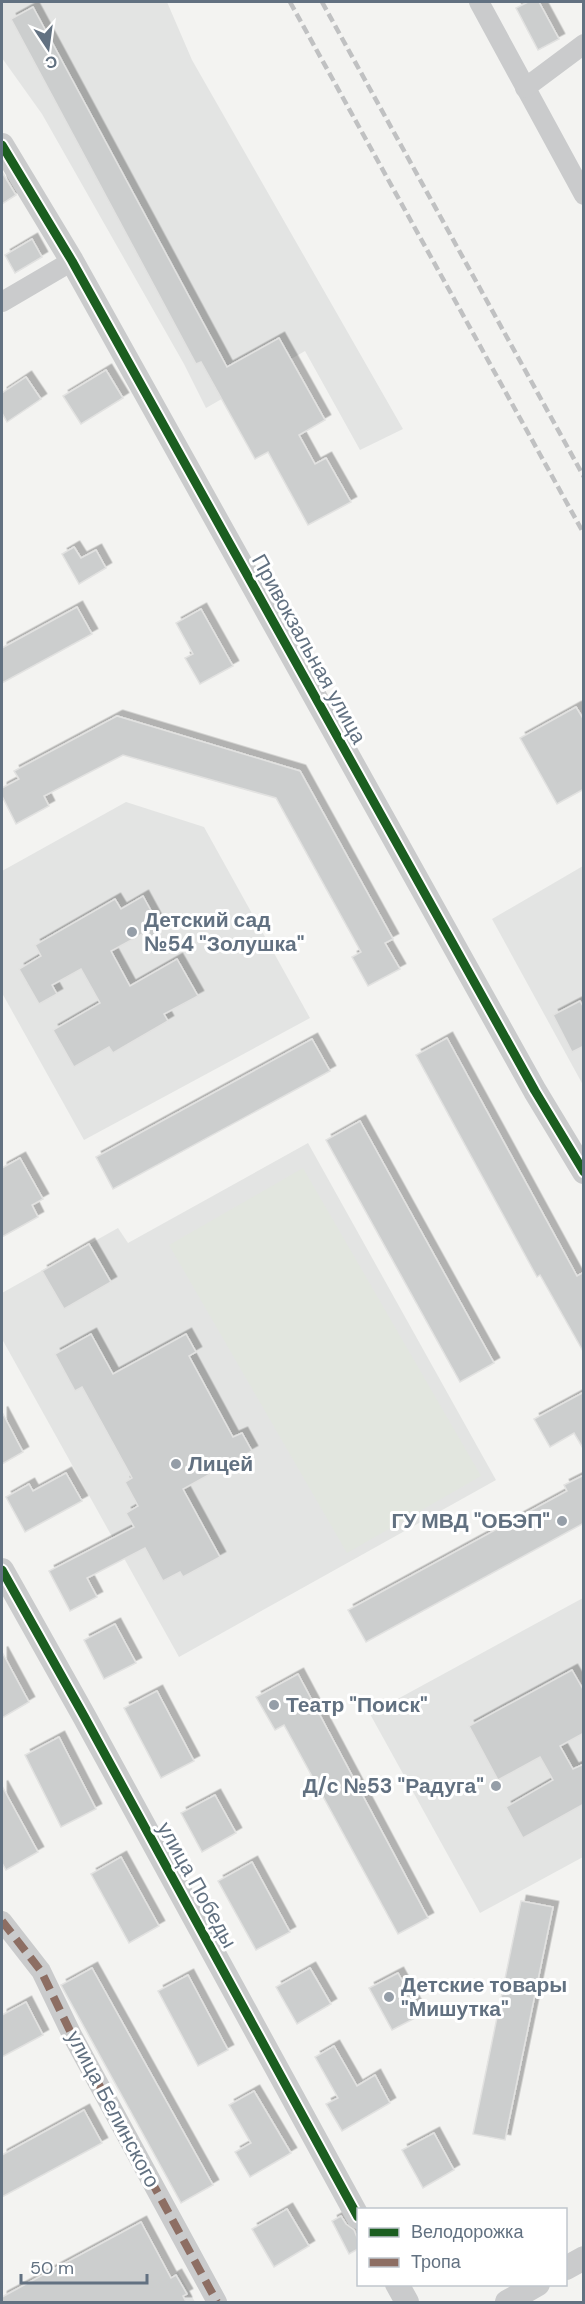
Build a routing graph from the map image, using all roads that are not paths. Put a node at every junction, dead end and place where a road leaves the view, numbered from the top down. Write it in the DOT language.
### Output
graph roads {
  1 [pos="478,2"];
  2 [pos="584,44"];
  3 [pos="525,88"];
  4 [pos="2,145"];
  5 [pos="584,195"];
  6 [pos="72,261"];
  7 [pos="2,302"];
  8 [pos="584,1172"];
  9 [pos="2,1570"];
  10 [pos="2,1921"];
  11 [pos="357,2215"];
  12 [pos="584,2258"];
  13 [pos="567,2267"];
  14 [pos="398,2286"];
  15 [pos="535,2286"];
  16 [pos="217,2302"];
  17 [pos="407,2302"];
  18 [pos="507,2302"];
  1 -- 3 [label="street"];
  2 -- 3 [label="street"];
  3 -- 5 [label="street"];
  4 -- 6 [label="street, Привокзальная улица"];
  6 -- 7 [label="street"];
  6 -- 8 [label="street, Привокзальная улица"];
  9 -- 11 [label="street, улица Победы"];
  10 -- 16 [label="street, улица Белинского"];
  12 -- 13 [label="street"];
  14 -- 17 [label="street"];
  15 -- 18 [label="street"];
}
